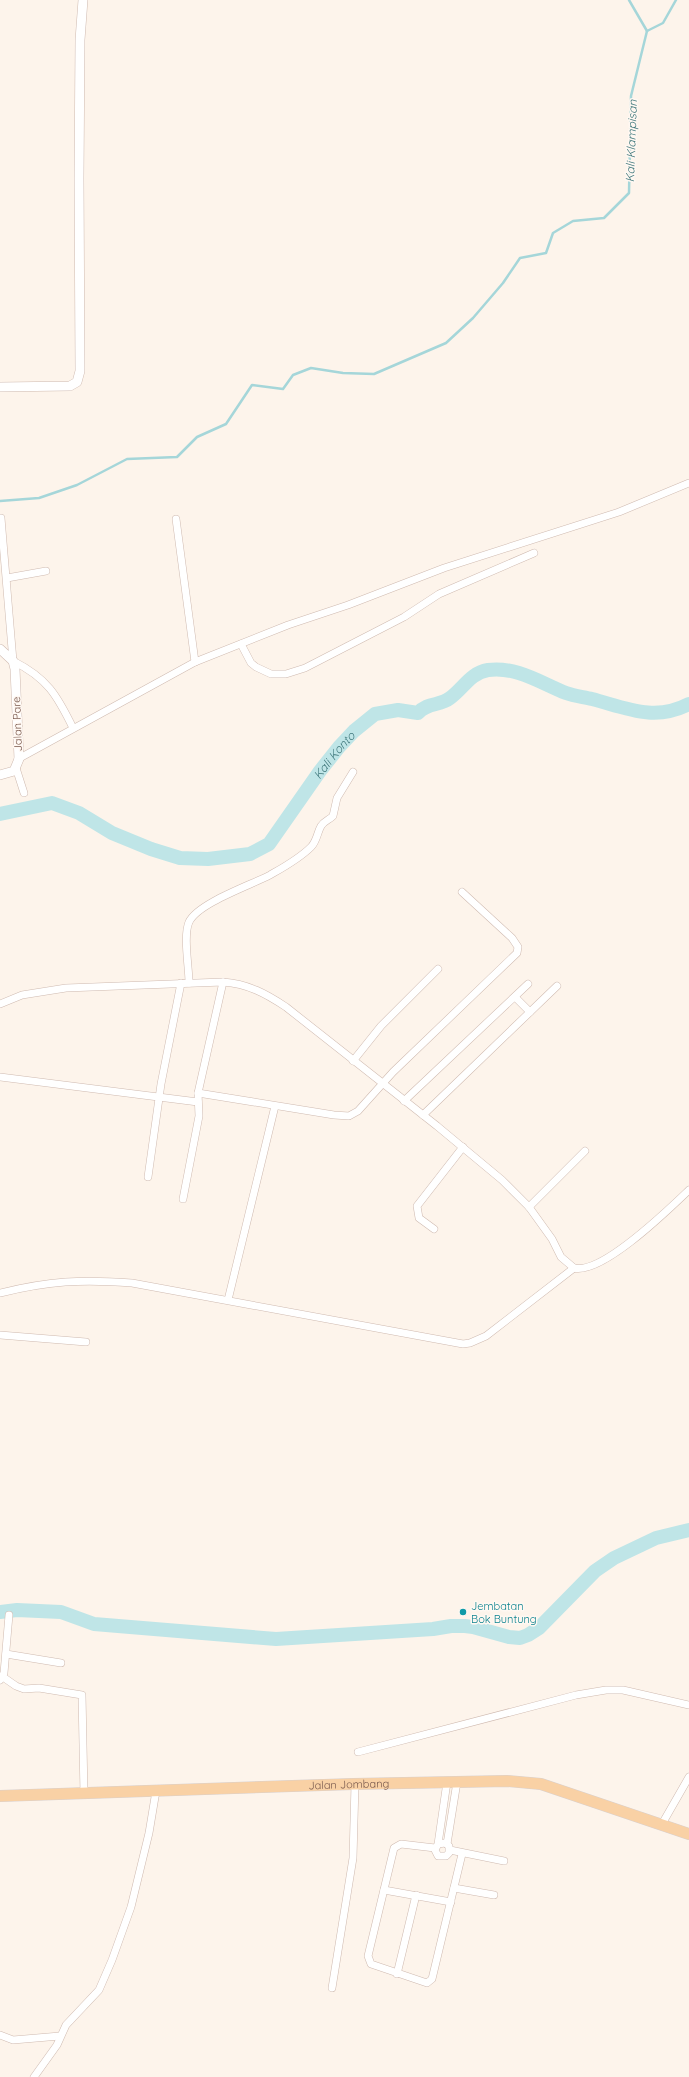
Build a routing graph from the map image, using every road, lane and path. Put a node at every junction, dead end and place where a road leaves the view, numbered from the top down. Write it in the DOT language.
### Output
graph roads {
  1 [pos="83,0"];
  2 [pos="0,387"];
  3 [pos="689,482"];
  4 [pos="1,518"];
  5 [pos="176,519"];
  6 [pos="534,553"];
  7 [pos="46,571"];
  8 [pos="7,578"];
  9 [pos="241,644"];
  10 [pos="0,649"];
  11 [pos="13,661"];
  12 [pos="195,662"];
  13 [pos="73,728"];
  14 [pos="17,763"];
  15 [pos="354,772"];
  16 [pos="0,775"];
  17 [pos="24,793"];
  18 [pos="462,892"];
  19 [pos="438,969"];
  20 [pos="223,982"];
  21 [pos="185,983"];
  22 [pos="528,984"];
  23 [pos="557,986"];
  24 [pos="515,997"];
  25 [pos="0,1004"];
  26 [pos="530,1012"];
  27 [pos="353,1061"];
  28 [pos="0,1077"];
  29 [pos="382,1084"];
  30 [pos="198,1093"];
  31 [pos="159,1097"];
  32 [pos="404,1101"];
  33 [pos="198,1102"];
  34 [pos="275,1106"];
  35 [pos="423,1115"];
  36 [pos="463,1147"];
  37 [pos="585,1151"];
  38 [pos="148,1177"];
  39 [pos="689,1190"];
  40 [pos="182,1199"];
  41 [pos="529,1207"];
  42 [pos="434,1229"];
  43 [pos="574,1268"];
  44 [pos="0,1293"];
  45 [pos="228,1300"];
  46 [pos="0,1335"];
  47 [pos="86,1342"];
  48 [pos="9,1615"];
  49 [pos="4,1650"];
  50 [pos="61,1663"];
  51 [pos="1,1678"];
  52 [pos="689,1705"];
  53 [pos="358,1752"];
  54 [pos="689,1777"];
  55 [pos="452,1782"];
  56 [pos="354,1784"];
  57 [pos="156,1791"];
  58 [pos="84,1794"];
  59 [pos="0,1796"];
  60 [pos="662,1824"];
  61 [pos="689,1834"];
  62 [pos="437,1846"];
  63 [pos="448,1847"];
  64 [pos="462,1854"];
  65 [pos="504,1861"];
  66 [pos="454,1888"];
  67 [pos="384,1890"];
  68 [pos="494,1895"];
  69 [pos="416,1896"];
  70 [pos="451,1902"];
  71 [pos="397,1974"];
  72 [pos="332,1988"];
  73 [pos="0,2035"];
  74 [pos="60,2037"];
  75 [pos="34,2077"];
  1 -- 2 [label="street"];
  3 -- 9 [label="street"];
  4 -- 8 [label="street"];
  5 -- 12 [label="street"];
  6 -- 9 [label="street"];
  7 -- 8 [label="street"];
  8 -- 11 [label="street"];
  9 -- 12 [label="street"];
  10 -- 11 [label="street"];
  11 -- 13 [label="street"];
  11 -- 14 [label="street, Jalan Pare"];
  12 -- 13 [label="street"];
  13 -- 14 [label="street"];
  14 -- 16 [label="street, Jalan Pare"];
  14 -- 17 [label="street"];
  15 -- 21 [label="street"];
  18 -- 29 [label="street"];
  19 -- 27 [label="street"];
  20 -- 21 [label="street"];
  20 -- 27 [label="street"];
  20 -- 30 [label="street"];
  21 -- 25 [label="street"];
  21 -- 31 [label="street"];
  22 -- 24 [label="street"];
  23 -- 26 [label="street"];
  24 -- 26 [label="street"];
  24 -- 32 [label="street"];
  26 -- 35 [label="street"];
  27 -- 29 [label="street"];
  28 -- 31 [label="street"];
  29 -- 32 [label="street"];
  29 -- 34 [label="street"];
  30 -- 33 [label="street"];
  30 -- 34 [label="street"];
  31 -- 33 [label="street"];
  31 -- 38 [label="street"];
  32 -- 35 [label="street"];
  33 -- 40 [label="street"];
  34 -- 45 [label="street"];
  35 -- 36 [label="street"];
  36 -- 41 [label="street"];
  36 -- 42 [label="street"];
  37 -- 41 [label="street"];
  39 -- 43 [label="street"];
  41 -- 43 [label="street"];
  43 -- 45 [label="street"];
  44 -- 45 [label="street"];
  46 -- 47 [label="street"];
  48 -- 49 [label="street"];
  49 -- 50 [label="street"];
  49 -- 51 [label="street"];
  51 -- 58 [label="street"];
  52 -- 53 [label="street"];
  54 -- 60 [label="street"];
  55 -- 56 [label="main road, Jalan Jombang"];
  55 -- 60 [label="main road, Jalan Jombang"];
  55 -- 62 [label="street"];
  55 -- 63 [label="street"];
  56 -- 57 [label="main road, Jalan Jombang"];
  56 -- 72 [label="street"];
  57 -- 58 [label="main road, Jalan Jombang"];
  57 -- 74 [label="street"];
  58 -- 59 [label="main road, Jalan Jombang"];
  60 -- 61 [label="main road, Jalan Jombang"];
  62 -- 63 [label="street"];
  62 -- 63 [label="street"];
  62 -- 67 [label="street"];
  63 -- 64 [label="street"];
  64 -- 65 [label="street"];
  64 -- 66 [label="street"];
  66 -- 68 [label="street"];
  66 -- 70 [label="street"];
  67 -- 69 [label="street"];
  67 -- 71 [label="street"];
  69 -- 70 [label="street"];
  69 -- 71 [label="street"];
  70 -- 71 [label="street"];
  73 -- 74 [label="street"];
  74 -- 75 [label="street"];
}
